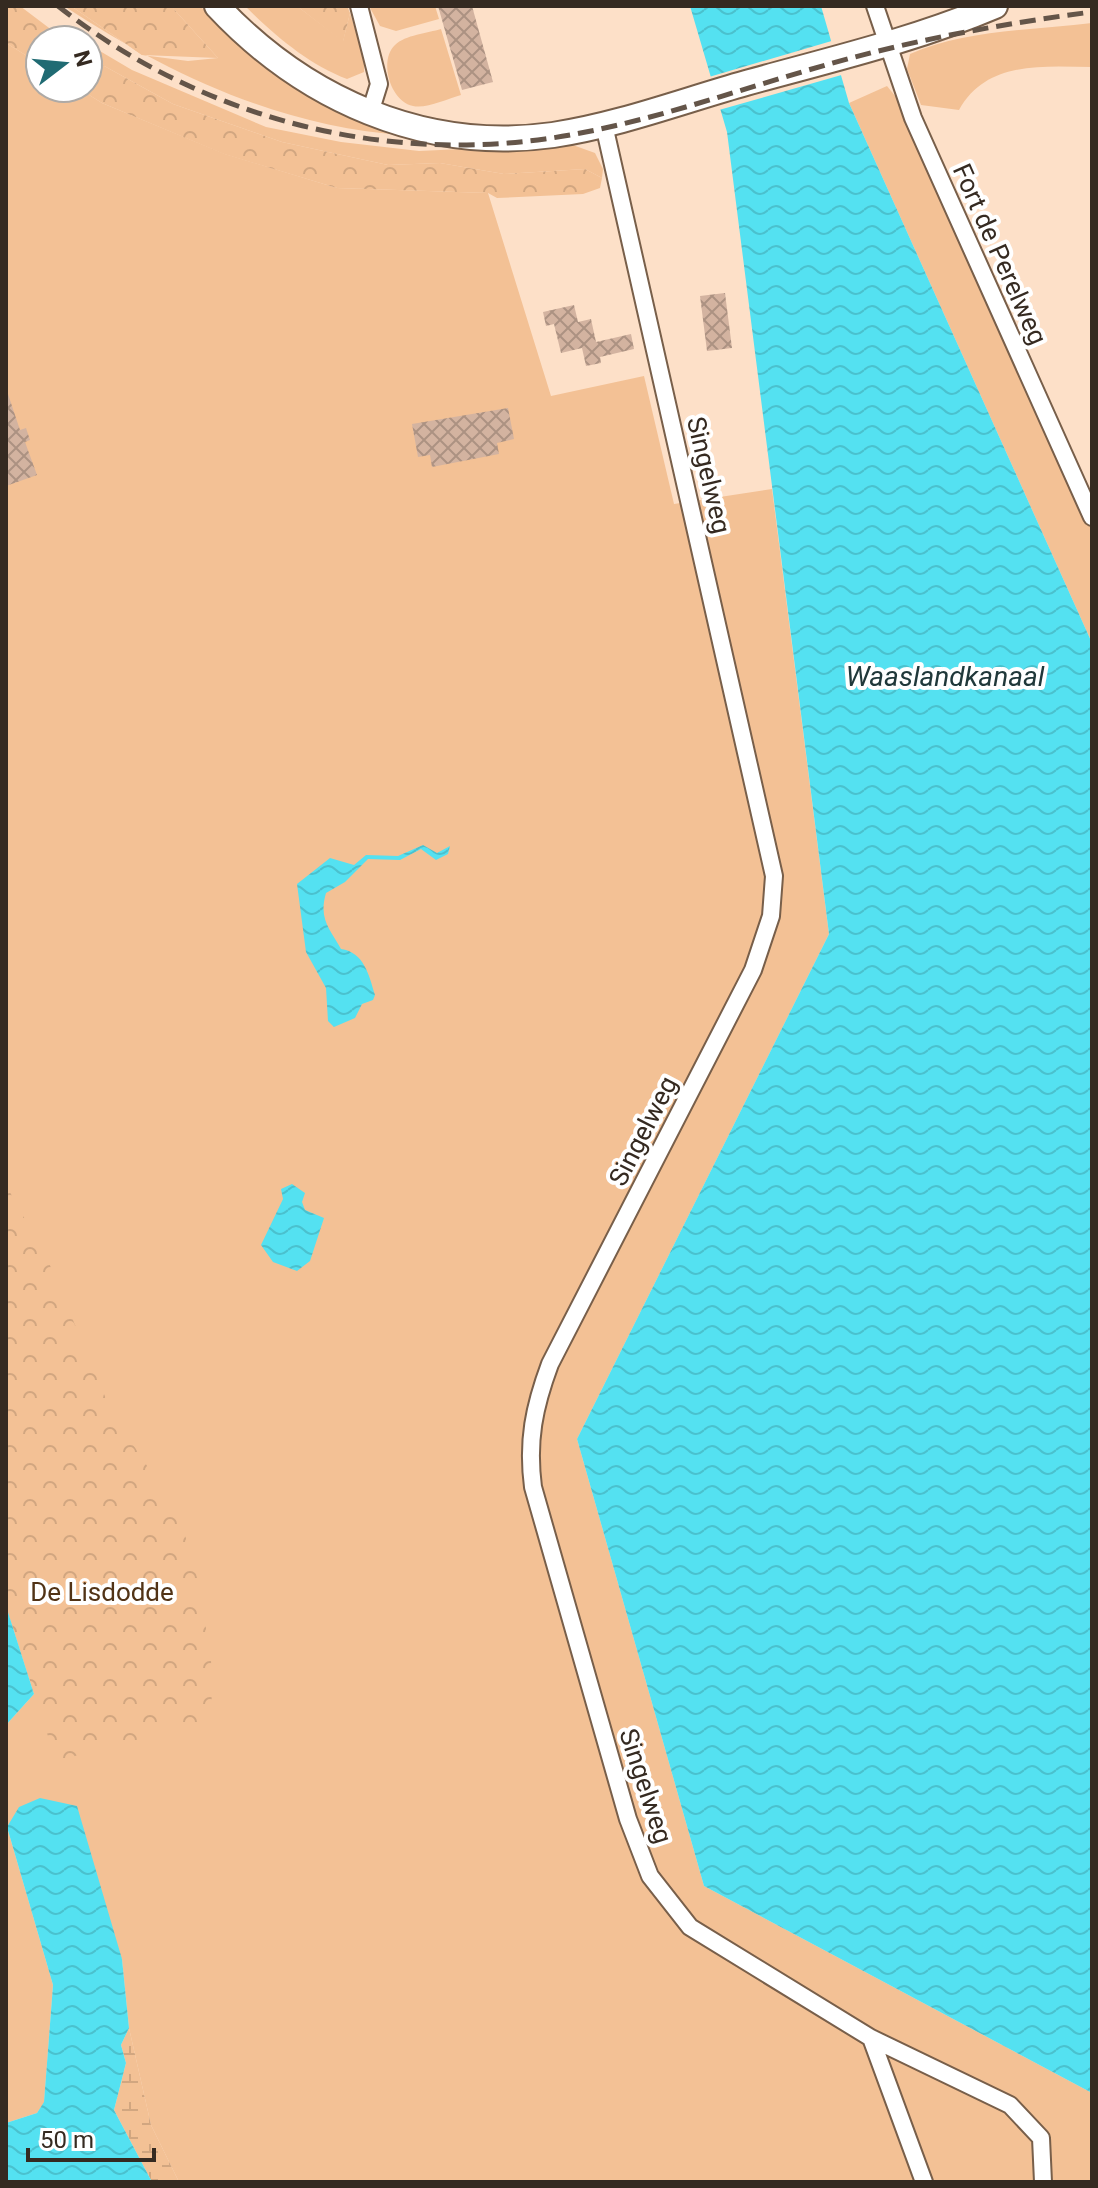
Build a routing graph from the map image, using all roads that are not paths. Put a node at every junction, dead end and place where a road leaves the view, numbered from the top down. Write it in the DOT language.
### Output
graph roads {
  1 [pos="217,6"];
  2 [pos="359,6"];
  3 [pos="875,6"];
  4 [pos="995,6"];
  5 [pos="886,44"];
  6 [pos="370,113"];
  7 [pos="604,125"];
  8 [pos="1092,517"];
  9 [pos="871,2038"];
  10 [pos="924,2182"];
  11 [pos="1043,2182"];
  1 -- 6 [label="main road"];
  2 -- 6 [label="street"];
  3 -- 5 [label="street, Fort de Perelweg"];
  4 -- 5 [label="main road"];
  5 -- 7 [label="main road"];
  5 -- 8 [label="street, Fort de Perelweg"];
  6 -- 7 [label="main road"];
  7 -- 9 [label="street, Singelweg"];
  9 -- 10 [label="street"];
  9 -- 11 [label="street, Singelweg"];
}
